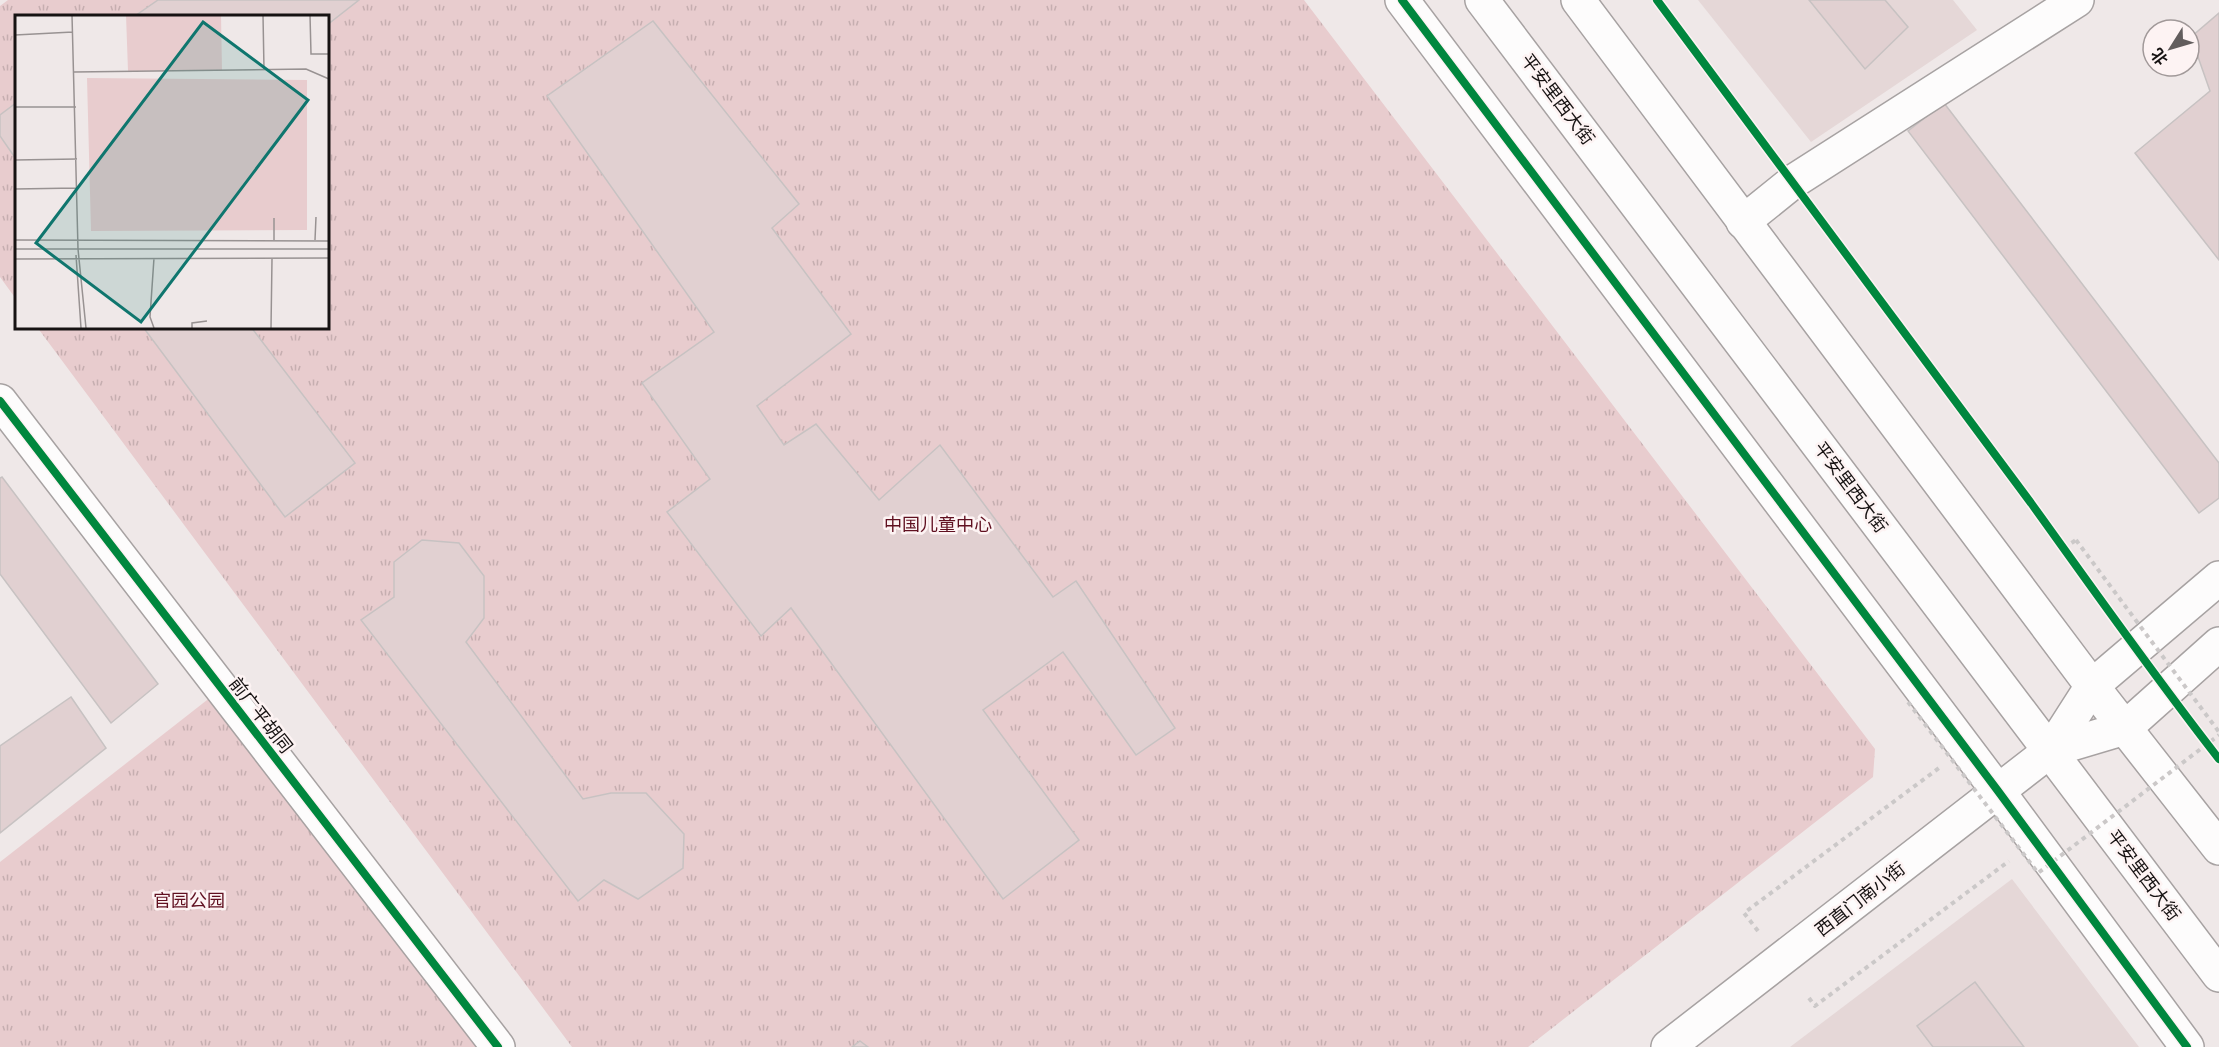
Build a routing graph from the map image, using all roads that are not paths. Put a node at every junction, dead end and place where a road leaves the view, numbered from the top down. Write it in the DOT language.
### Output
graph roads {
  1 [pos="1402,0"];
  2 [pos="1482,0"];
  3 [pos="1578,0"];
  4 [pos="2077,0"];
  5 [pos="1743,222"];
  6 [pos="7,423"];
  7 [pos="2219,578"];
  8 [pos="2219,644"];
  9 [pos="2092,686"];
  10 [pos="2125,728"];
  11 [pos="2051,750"];
  12 [pos="1998,791"];
  13 [pos="2219,848"];
  14 [pos="2219,975"];
  15 [pos="498,1047"];
  16 [pos="1668,1047"];
  17 [pos="2187,1047"];
  1 -- 12 [label="street"];
  2 -- 11 [label="street, 平安里西大街"];
  3 -- 5 [label="street"];
  4 -- 5 [label="street"];
  5 -- 9 [label="street"];
  6 -- 15 [label="street, 前广平胡同"];
  7 -- 9 [label="street, 西直门南小街"];
  8 -- 10 [label="street, 西直门南小街"];
  9 -- 10 [label="street"];
  9 -- 11 [label="street, 西直门南小街"];
  10 -- 11 [label="street, 西直门南小街"];
  10 -- 13 [label="street"];
  11 -- 12 [label="street, 西直门南小街"];
  11 -- 14 [label="street, 平安里西大街"];
  12 -- 16 [label="street, 西直门南小街"];
  12 -- 17 [label="street"];
}
